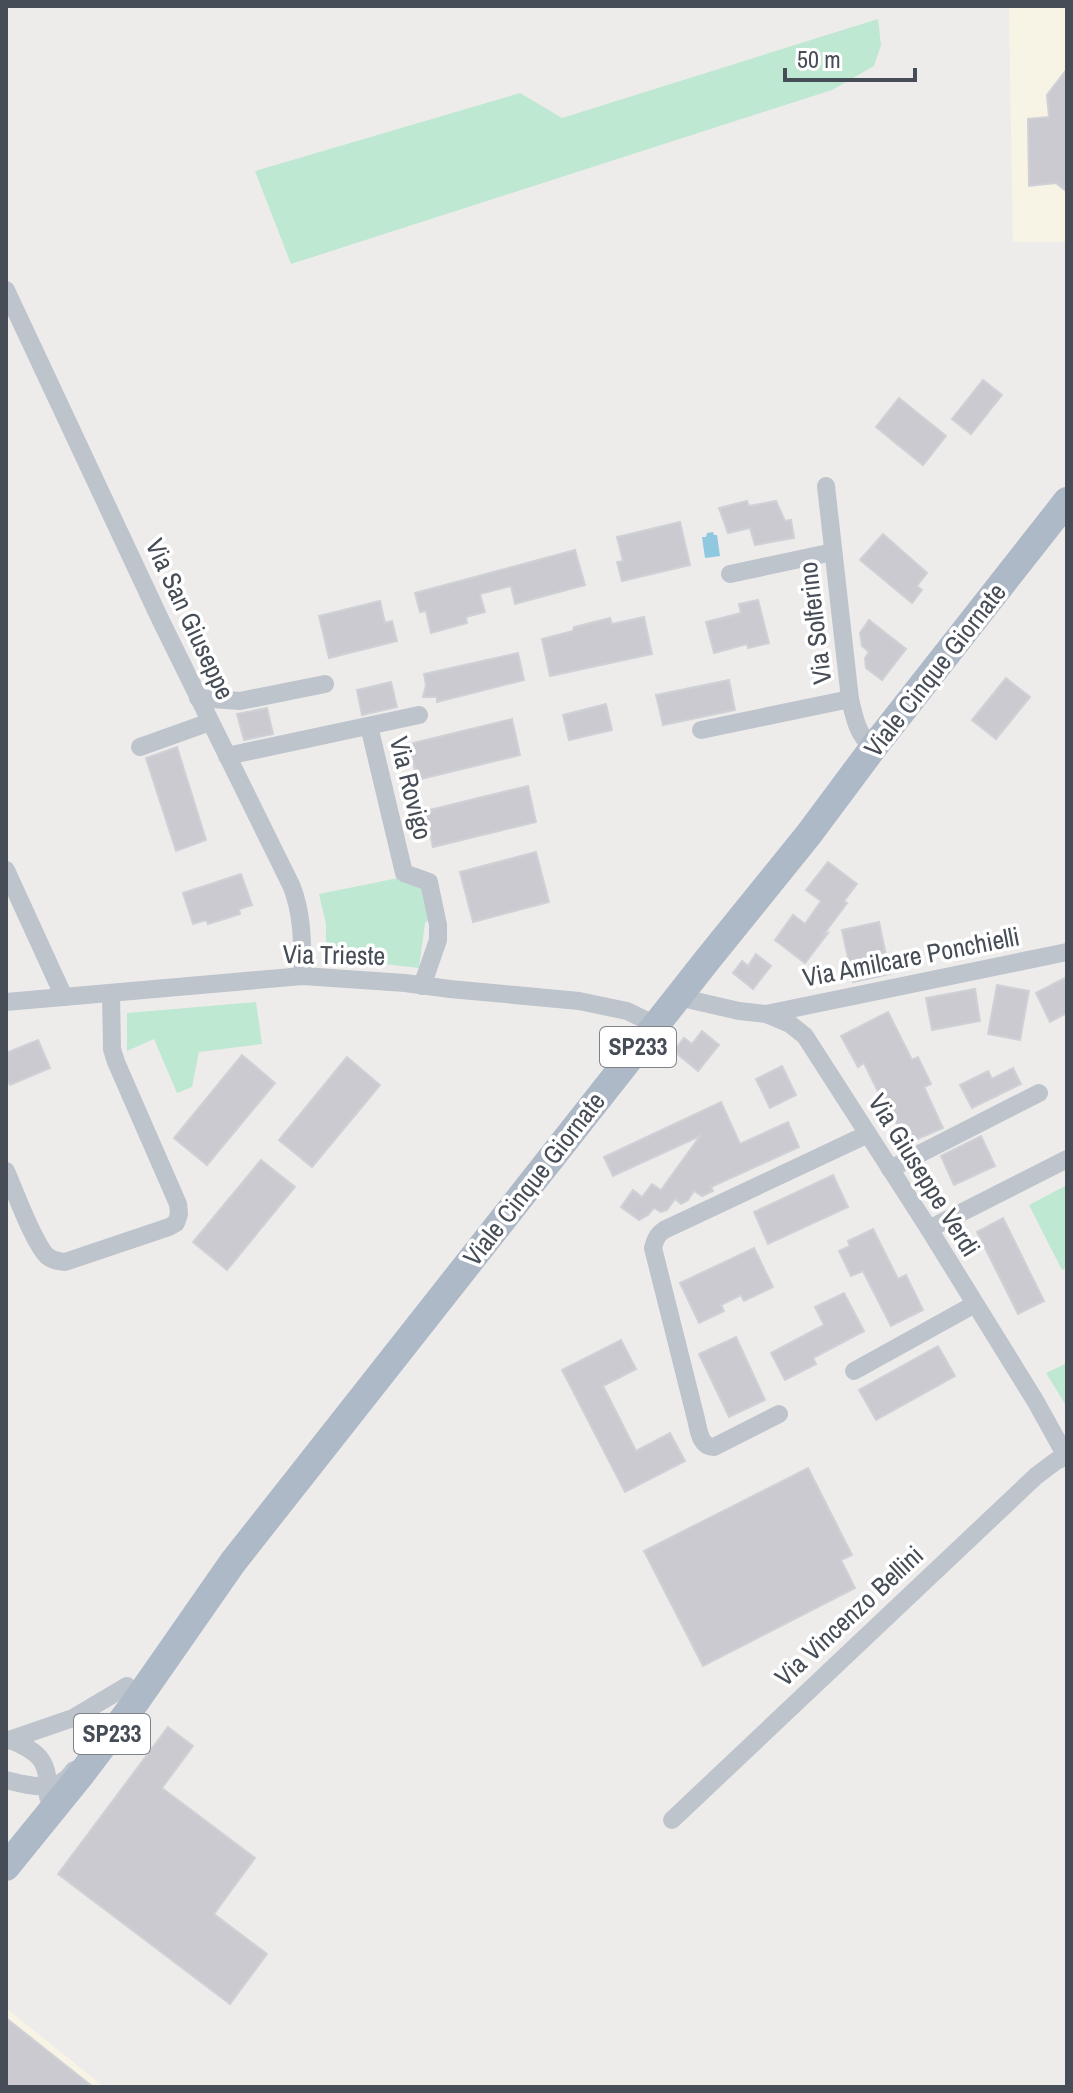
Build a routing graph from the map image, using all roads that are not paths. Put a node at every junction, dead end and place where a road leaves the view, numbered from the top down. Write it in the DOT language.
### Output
graph roads {
  1 [pos="6,290"];
  2 [pos="826,486"];
  3 [pos="1067,501"];
  4 [pos="833,552"];
  5 [pos="730,574"];
  6 [pos="325,684"];
  7 [pos="198,698"];
  8 [pos="850,699"];
  9 [pos="419,715"];
  10 [pos="210,722"];
  11 [pos="369,726"];
  12 [pos="701,730"];
  13 [pos="140,747"];
  14 [pos="873,748"];
  15 [pos="227,756"];
  16 [pos="6,870"];
  17 [pos="1067,952"];
  18 [pos="303,976"];
  19 [pos="422,986"];
  20 [pos="111,993"];
  21 [pos="64,997"];
  22 [pos="678,997"];
  23 [pos="6,1002"];
  24 [pos="766,1014"];
  25 [pos="656,1025"];
  26 [pos="1039,1093"];
  27 [pos="868,1134"];
  28 [pos="1067,1159"];
  29 [pos="890,1169"];
  30 [pos="6,1171"];
  31 [pos="929,1229"];
  32 [pos="975,1304"];
  33 [pos="854,1371"];
  34 [pos="779,1414"];
  35 [pos="1067,1457"];
  36 [pos="130,1697"];
  37 [pos="8,1740"];
  38 [pos="6,1780"];
  39 [pos="48,1786"];
  40 [pos="672,1820"];
  41 [pos="6,1840"];
  42 [pos="6,1856"];
  43 [pos="6,1867"];
  1 -- 7 [label="street, Via San Giuseppe"];
  2 -- 4 [label="street, Via Solferino"];
  3 -- 14 [label="main road, Viale Cinque Giornate / SP233"];
  4 -- 5 [label="street"];
  4 -- 8 [label="street, Via Solferino"];
  6 -- 7 [label="street"];
  7 -- 10 [label="street, Via San Giuseppe"];
  8 -- 12 [label="street"];
  8 -- 14 [label="street, Via Solferino"];
  9 -- 11 [label="street"];
  10 -- 13 [label="street"];
  10 -- 15 [label="street, Via San Giuseppe"];
  11 -- 15 [label="street"];
  11 -- 19 [label="street, Via Rovigo"];
  14 -- 22 [label="main road, Viale Cinque Giornate / SP233"];
  15 -- 18 [label="street, Via San Giuseppe"];
  16 -- 21 [label="street"];
  17 -- 24 [label="street, Via Amilcare Ponchielli"];
  18 -- 19 [label="street, Via Trieste"];
  18 -- 20 [label="street, Via Trieste"];
  19 -- 25 [label="street, Via Trieste"];
  20 -- 21 [label="street, Via Trieste"];
  20 -- 30 [label="street"];
  21 -- 23 [label="street, Via Trieste"];
  22 -- 24 [label="street, Via Giuseppe Verdi"];
  22 -- 25 [label="main road, Viale Cinque Giornate / SP233"];
  24 -- 27 [label="street, Via Giuseppe Verdi"];
  25 -- 36 [label="main road, Viale Cinque Giornate / SP233"];
  26 -- 29 [label="street"];
  27 -- 29 [label="street, Via Giuseppe Verdi"];
  27 -- 34 [label="street"];
  28 -- 31 [label="street"];
  29 -- 31 [label="street, Via Giuseppe Verdi"];
  31 -- 32 [label="street, Via Giuseppe Verdi"];
  32 -- 33 [label="street"];
  32 -- 35 [label="street, Via Giuseppe Verdi"];
  35 -- 40 [label="street, Via Vincenzo Bellini"];
  36 -- 37 [label="street"];
  36 -- 39 [label="main road, Viale Cinque Giornate / SP233"];
  36 -- 43 [label="main road, Viale Cinque Giornate / SP233"];
  37 -- 39 [label="street"];
  38 -- 39 [label="street"];
  39 -- 41 [label="main road, Viale Cinque Giornate / SP233"];
  39 -- 42 [label="street"];
}
